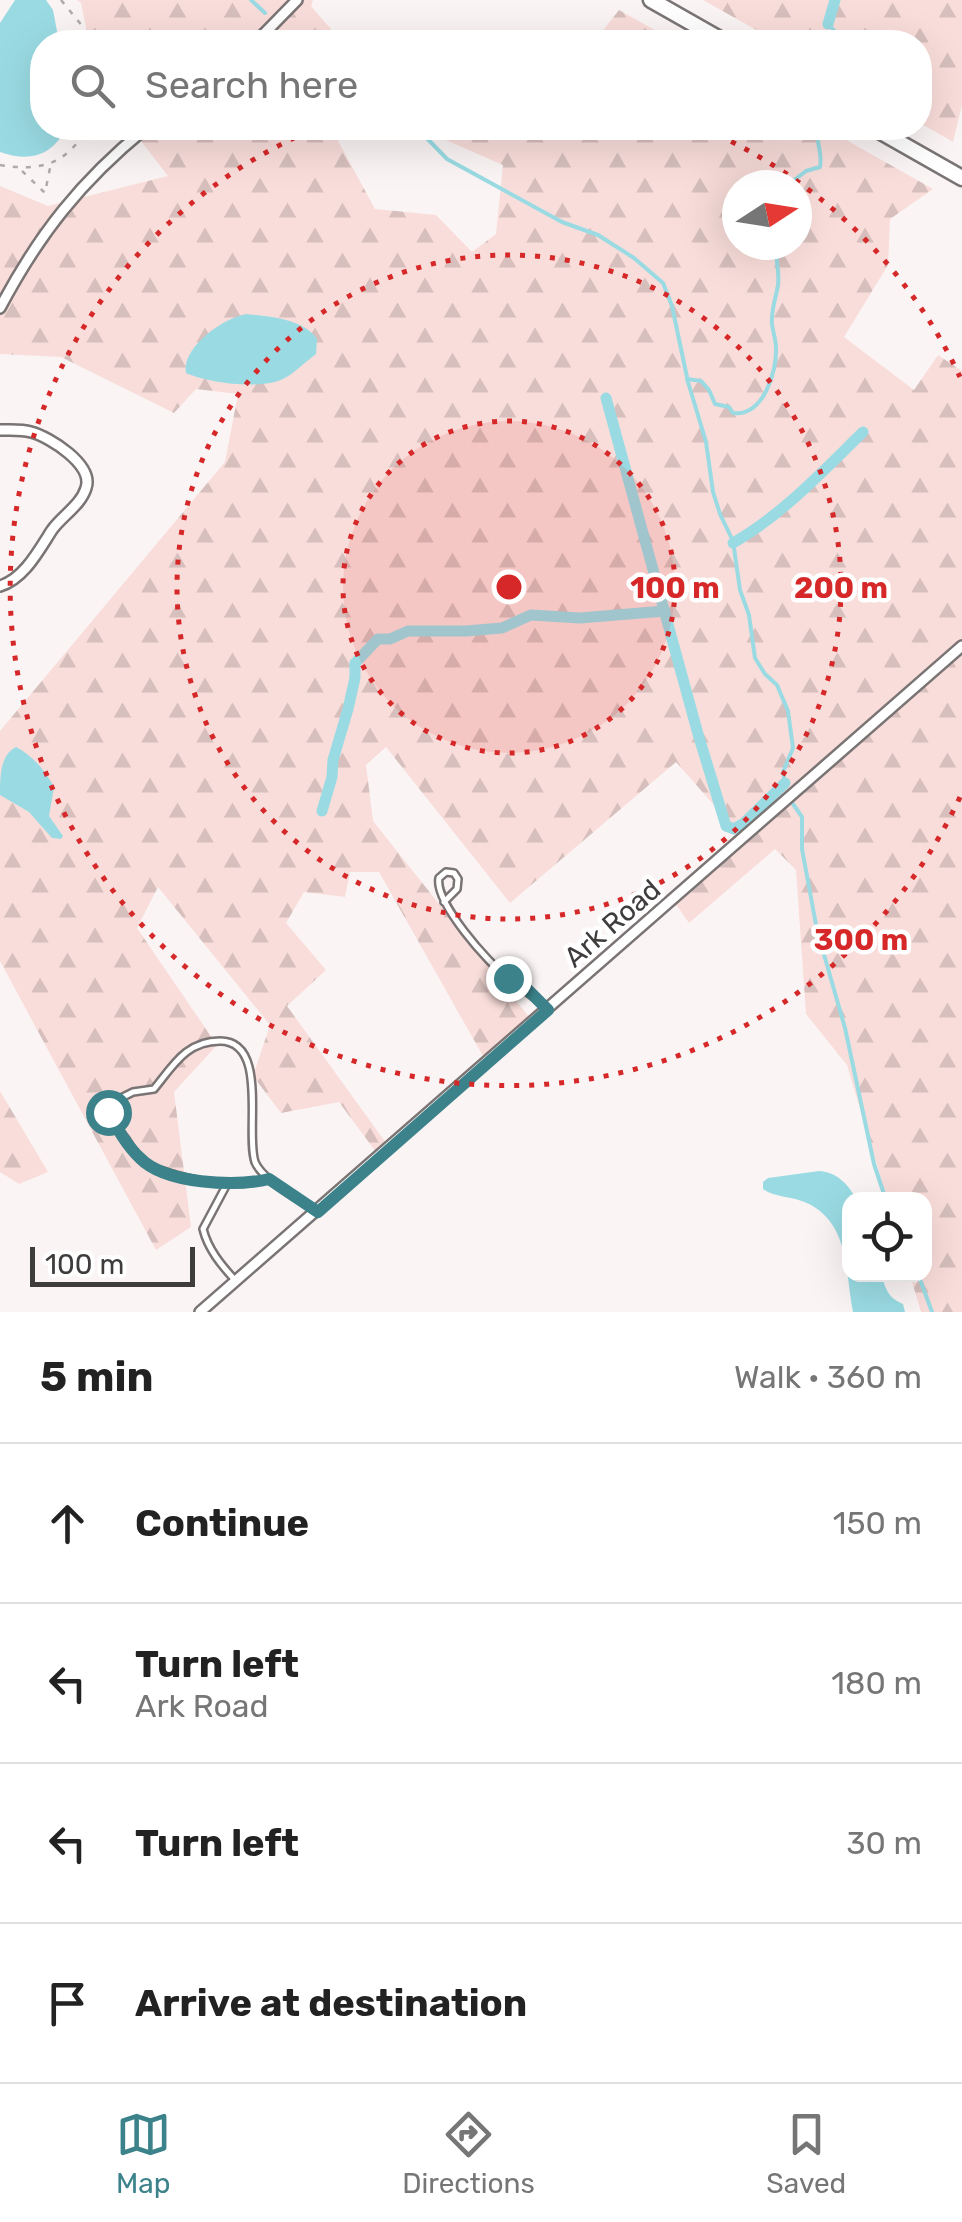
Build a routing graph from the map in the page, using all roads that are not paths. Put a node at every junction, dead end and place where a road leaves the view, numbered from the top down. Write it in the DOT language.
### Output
graph roads {
  1 [pos="297,0"];
  2 [pos="651,0"];
  3 [pos="268,30"];
  4 [pos="703,30"];
  5 [pos="132,140"];
  6 [pos="895,140"];
  7 [pos="962,178"];
  8 [pos="0,308"];
  9 [pos="0,430"];
  10 [pos="0,586"];
  11 [pos="962,646"];
  12 [pos="444,902"];
  13 [pos="548,1010"];
  14 [pos="269,1179"];
  15 [pos="228,1184"];
  16 [pos="318,1212"];
  17 [pos="236,1281"];
  18 [pos="200,1312"];
  1 -- 3 [label="street"];
  2 -- 4 [label="main road"];
  5 -- 8 [label="street"];
  6 -- 7 [label="main road"];
  9 -- 10 [label="street"];
  11 -- 13 [label="street, Ark Road"];
  12 -- 12 [label="lane"];
  12 -- 13 [label="lane"];
  13 -- 16 [label="street, Ark Road"];
  14 -- 15 [label="lane"];
  14 -- 15 [label="lane"];
  14 -- 16 [label="lane"];
  15 -- 17 [label="lane"];
  16 -- 17 [label="street, Ark Road"];
  17 -- 18 [label="street, Ark Road"];
}
